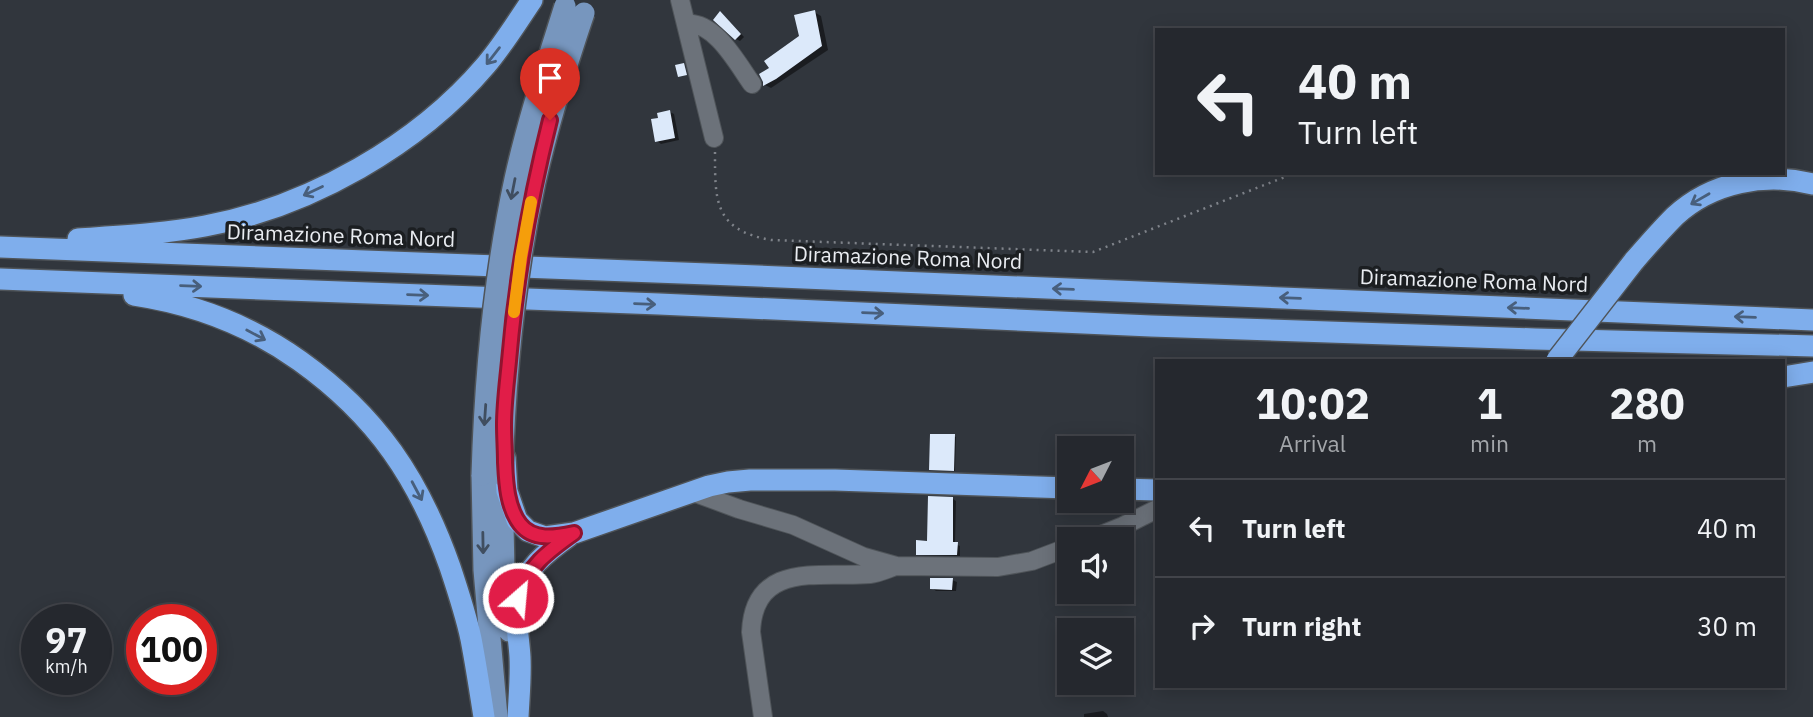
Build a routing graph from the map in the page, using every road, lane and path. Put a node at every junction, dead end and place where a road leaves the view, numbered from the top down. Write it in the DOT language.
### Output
graph roads {
  1 [pos="532,0"];
  2 [pos="680,0"];
  3 [pos="576,5"];
  4 [pos="686,24"];
  5 [pos="752,83"];
  6 [pos="714,138"];
  7 [pos="1290,175"];
  8 [pos="1813,184"];
  9 [pos="0,246"];
  10 [pos="0,279"];
  11 [pos="24,280"];
  12 [pos="1813,320"];
  13 [pos="1813,346"];
  14 [pos="1558,359"];
  15 [pos="1813,372"];
  16 [pos="1785,376"];
  17 [pos="504,424"];
  18 [pos="492,475"];
  19 [pos="1057,488"];
  20 [pos="1134,489"];
  21 [pos="1155,490"];
  22 [pos="692,492"];
  23 [pos="1155,510"];
  24 [pos="1121,527"];
  25 [pos="574,533"];
  26 [pos="1057,551"];
  27 [pos="896,566"];
  28 [pos="484,717"];
  29 [pos="497,717"];
  30 [pos="518,717"];
  31 [pos="763,717"];
  1 -- 9 [label="highway, one-way"];
  2 -- 4 [label="street"];
  3 -- 17 [label="main road, bridge"];
  3 -- 18 [label="main road, one-way, bridge"];
  4 -- 5 [label="street"];
  4 -- 6 [label="street"];
  6 -- 7 [label="path"];
  8 -- 14 [label="highway, one-way, bridge"];
  12 -- 9 [label="highway, Diramazione Roma Nord, one-way"];
  10 -- 11 [label="highway"];
  11 -- 13 [label="highway, one-way"];
  11 -- 28 [label="highway, one-way"];
  15 -- 16 [label="highway"];
  17 -- 18 [label="main road, bridge"];
  17 -- 25 [label="highway"];
  18 -- 29 [label="main road, one-way"];
  18 -- 30 [label="main road"];
  19 -- 22 [label="highway"];
  20 -- 21 [label="highway"];
  22 -- 25 [label="highway"];
  22 -- 27 [label="street"];
  23 -- 24 [label="street"];
  25 -- 30 [label="highway"];
  26 -- 27 [label="street"];
  27 -- 31 [label="street"];
}
